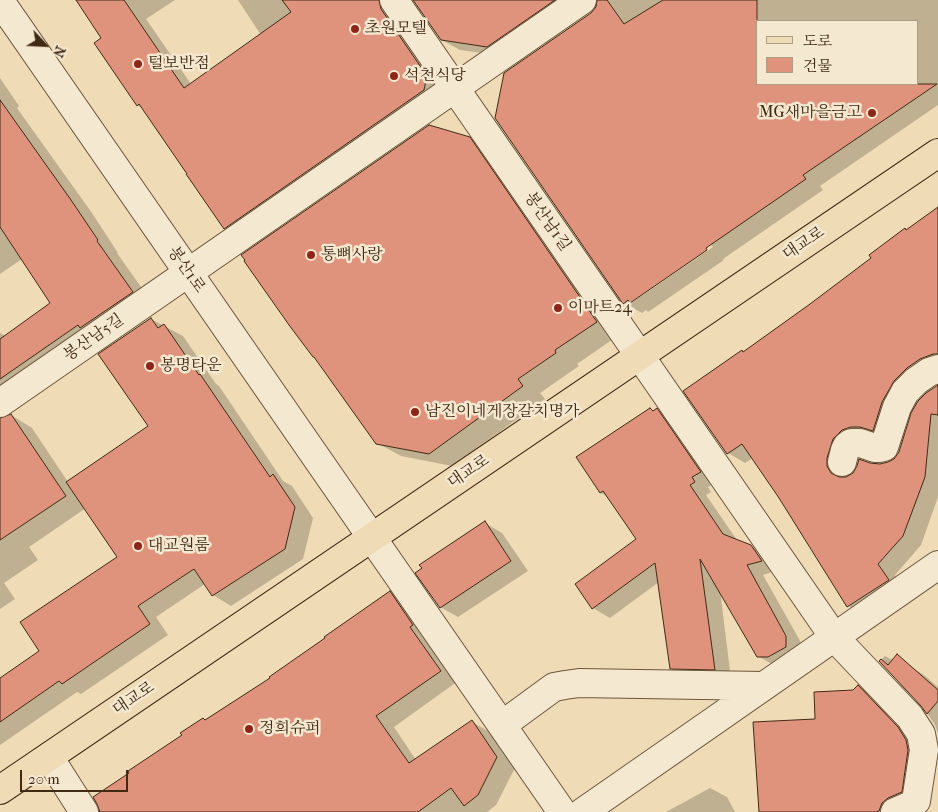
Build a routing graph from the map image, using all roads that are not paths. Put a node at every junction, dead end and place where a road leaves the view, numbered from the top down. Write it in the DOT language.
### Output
graph roads {
  1 [pos="394,0"];
  2 [pos="582,0"];
  3 [pos="0,1"];
  4 [pos="455,88"];
  5 [pos="938,153"];
  6 [pos="188,273"];
  7 [pos="640,356"];
  8 [pos="938,369"];
  9 [pos="0,403"];
  10 [pos="842,462"];
  11 [pos="372,538"];
  12 [pos="938,565"];
  13 [pos="834,637"];
  14 [pos="763,686"];
  15 [pos="938,721"];
  16 [pos="502,725"];
  17 [pos="923,744"];
  18 [pos="48,757"];
  19 [pos="0,790"];
  20 [pos="909,808"];
  21 [pos="84,812"];
  22 [pos="562,812"];
  23 [pos="583,812"];
  1 -- 4 [label="street, 봉산남1길"];
  2 -- 4 [label="street"];
  3 -- 6 [label="street, 봉산1로"];
  4 -- 6 [label="street"];
  4 -- 7 [label="street, 봉산남1길"];
  5 -- 7 [label="main road, 대교로"];
  6 -- 9 [label="street, 봉산남5길"];
  6 -- 11 [label="street, 봉산1로"];
  7 -- 11 [label="main road, 대교로"];
  7 -- 13 [label="street, 봉산남1길"];
  8 -- 10 [label="street"];
  11 -- 16 [label="street, 봉산1로"];
  11 -- 18 [label="main road, 대교로"];
  12 -- 13 [label="street"];
  13 -- 14 [label="street"];
  13 -- 17 [label="street, 봉산남1길"];
  14 -- 16 [label="street"];
  14 -- 23 [label="street"];
  15 -- 17 [label="street"];
  16 -- 22 [label="street, 봉산1로"];
  17 -- 20 [label="street"];
  18 -- 19 [label="main road, 대교로"];
  18 -- 21 [label="street"];
}
